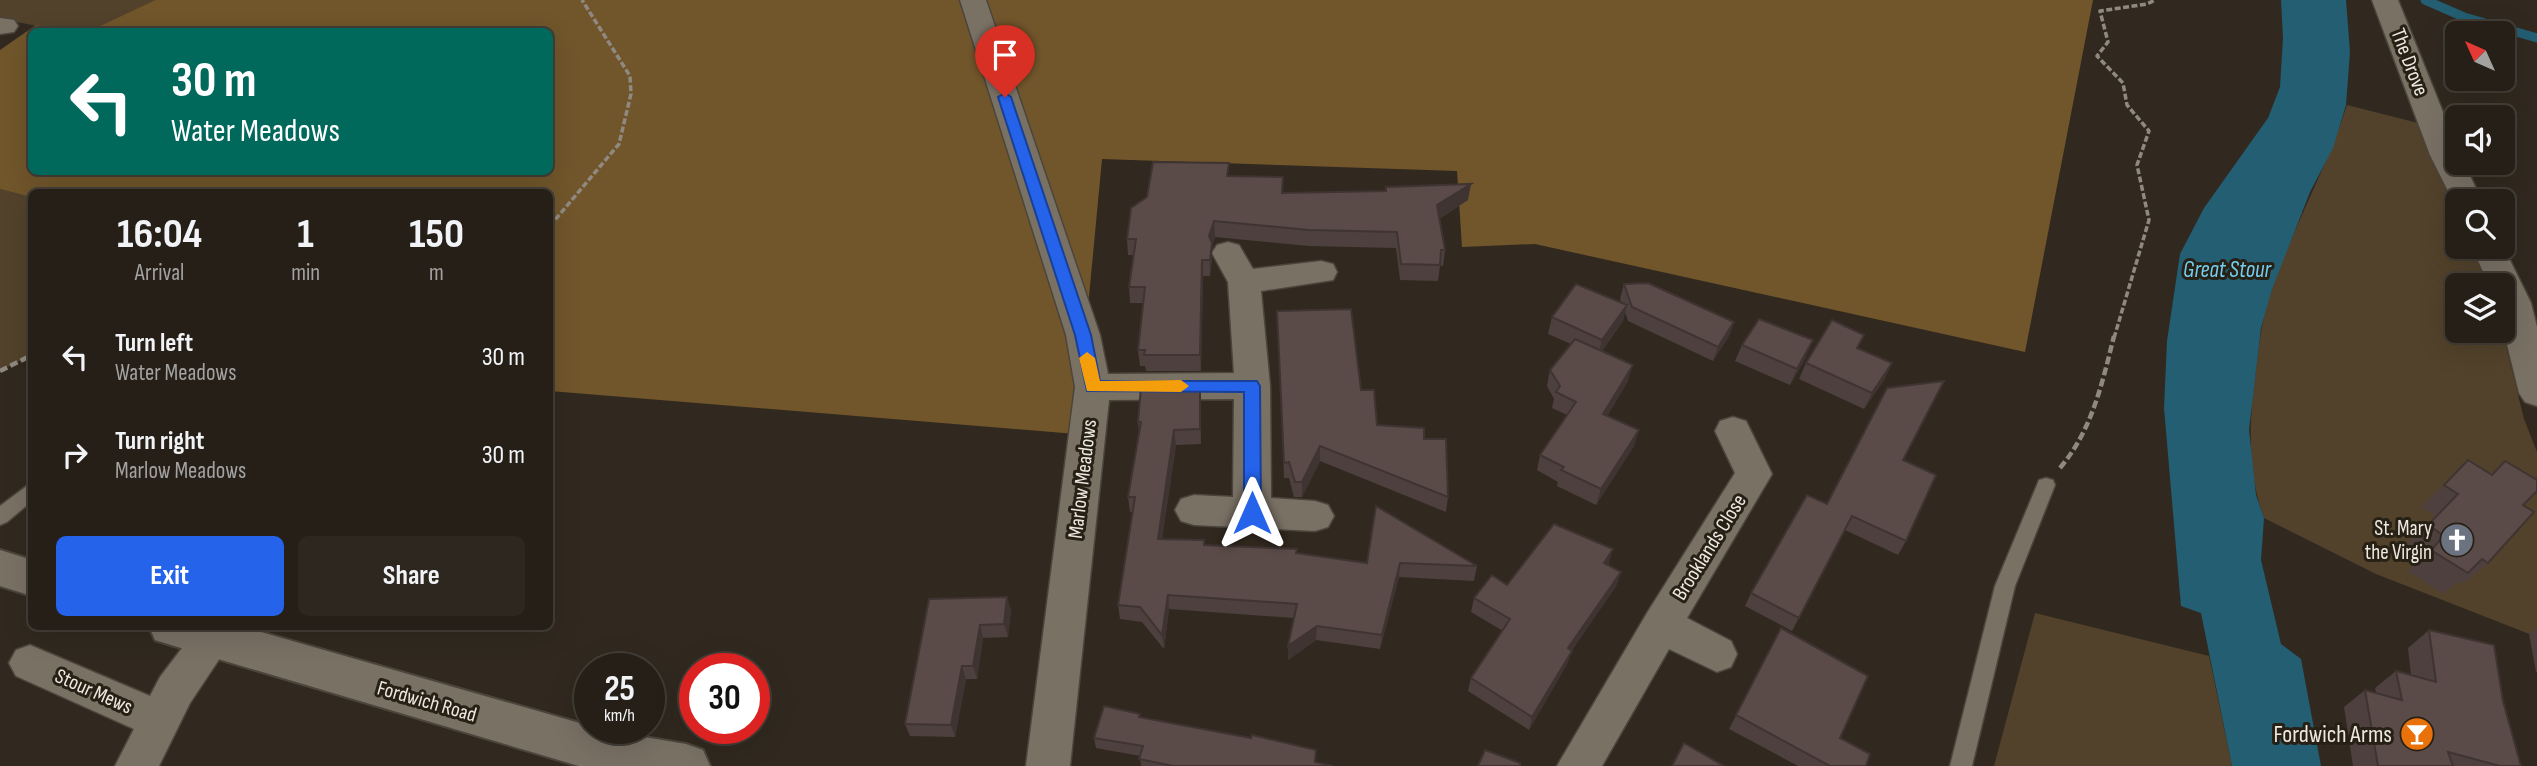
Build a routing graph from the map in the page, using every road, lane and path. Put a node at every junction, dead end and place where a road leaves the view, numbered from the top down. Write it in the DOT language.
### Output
graph roads {
  1 [pos="582,0"];
  2 [pos="973,0"];
  3 [pos="2155,0"];
  4 [pos="2385,0"];
  5 [pos="2461,189"];
  6 [pos="553,222"];
  7 [pos="2494,259"];
  8 [pos="1321,272"];
  9 [pos="28,357"];
  10 [pos="0,371"];
  11 [pos="1252,386"];
  12 [pos="1093,387"];
  13 [pos="2537,393"];
  14 [pos="1733,431"];
  15 [pos="2046,485"];
  16 [pos="28,492"];
  17 [pos="1194,510"];
  18 [pos="1252,513"];
  19 [pos="1315,516"];
  20 [pos="0,517"];
  21 [pos="1661,625"];
  22 [pos="191,633"];
  23 [pos="1717,654"];
  24 [pos="30,663"];
  25 [pos="159,720"];
  26 [pos="137,766"];
  27 [pos="686,766"];
  28 [pos="1048,766"];
  29 [pos="1579,766"];
  30 [pos="1961,766"];
  1 -- 6 [label="path"];
  2 -- 12 [label="street, Marlow Meadows"];
  3 -- 15 [label="path"];
  4 -- 5 [label="street, The Drove"];
  7 -- 13 [label="street"];
  8 -- 11 [label="street"];
  9 -- 10 [label="path"];
  11 -- 12 [label="street"];
  11 -- 18 [label="street"];
  12 -- 28 [label="street, Marlow Meadows"];
  14 -- 21 [label="street, Brooklands Close"];
  15 -- 30 [label="lane"];
  16 -- 20 [label="lane"];
  17 -- 18 [label="street"];
  18 -- 19 [label="street"];
  21 -- 23 [label="street, Brooklands Close"];
  21 -- 29 [label="street, Brooklands Close"];
  22 -- 25 [label="street, Stour Mews"];
  22 -- 27 [label="street, Fordwich Road"];
  24 -- 25 [label="street, Stour Mews"];
  25 -- 26 [label="street, Stour Mews"];
}
